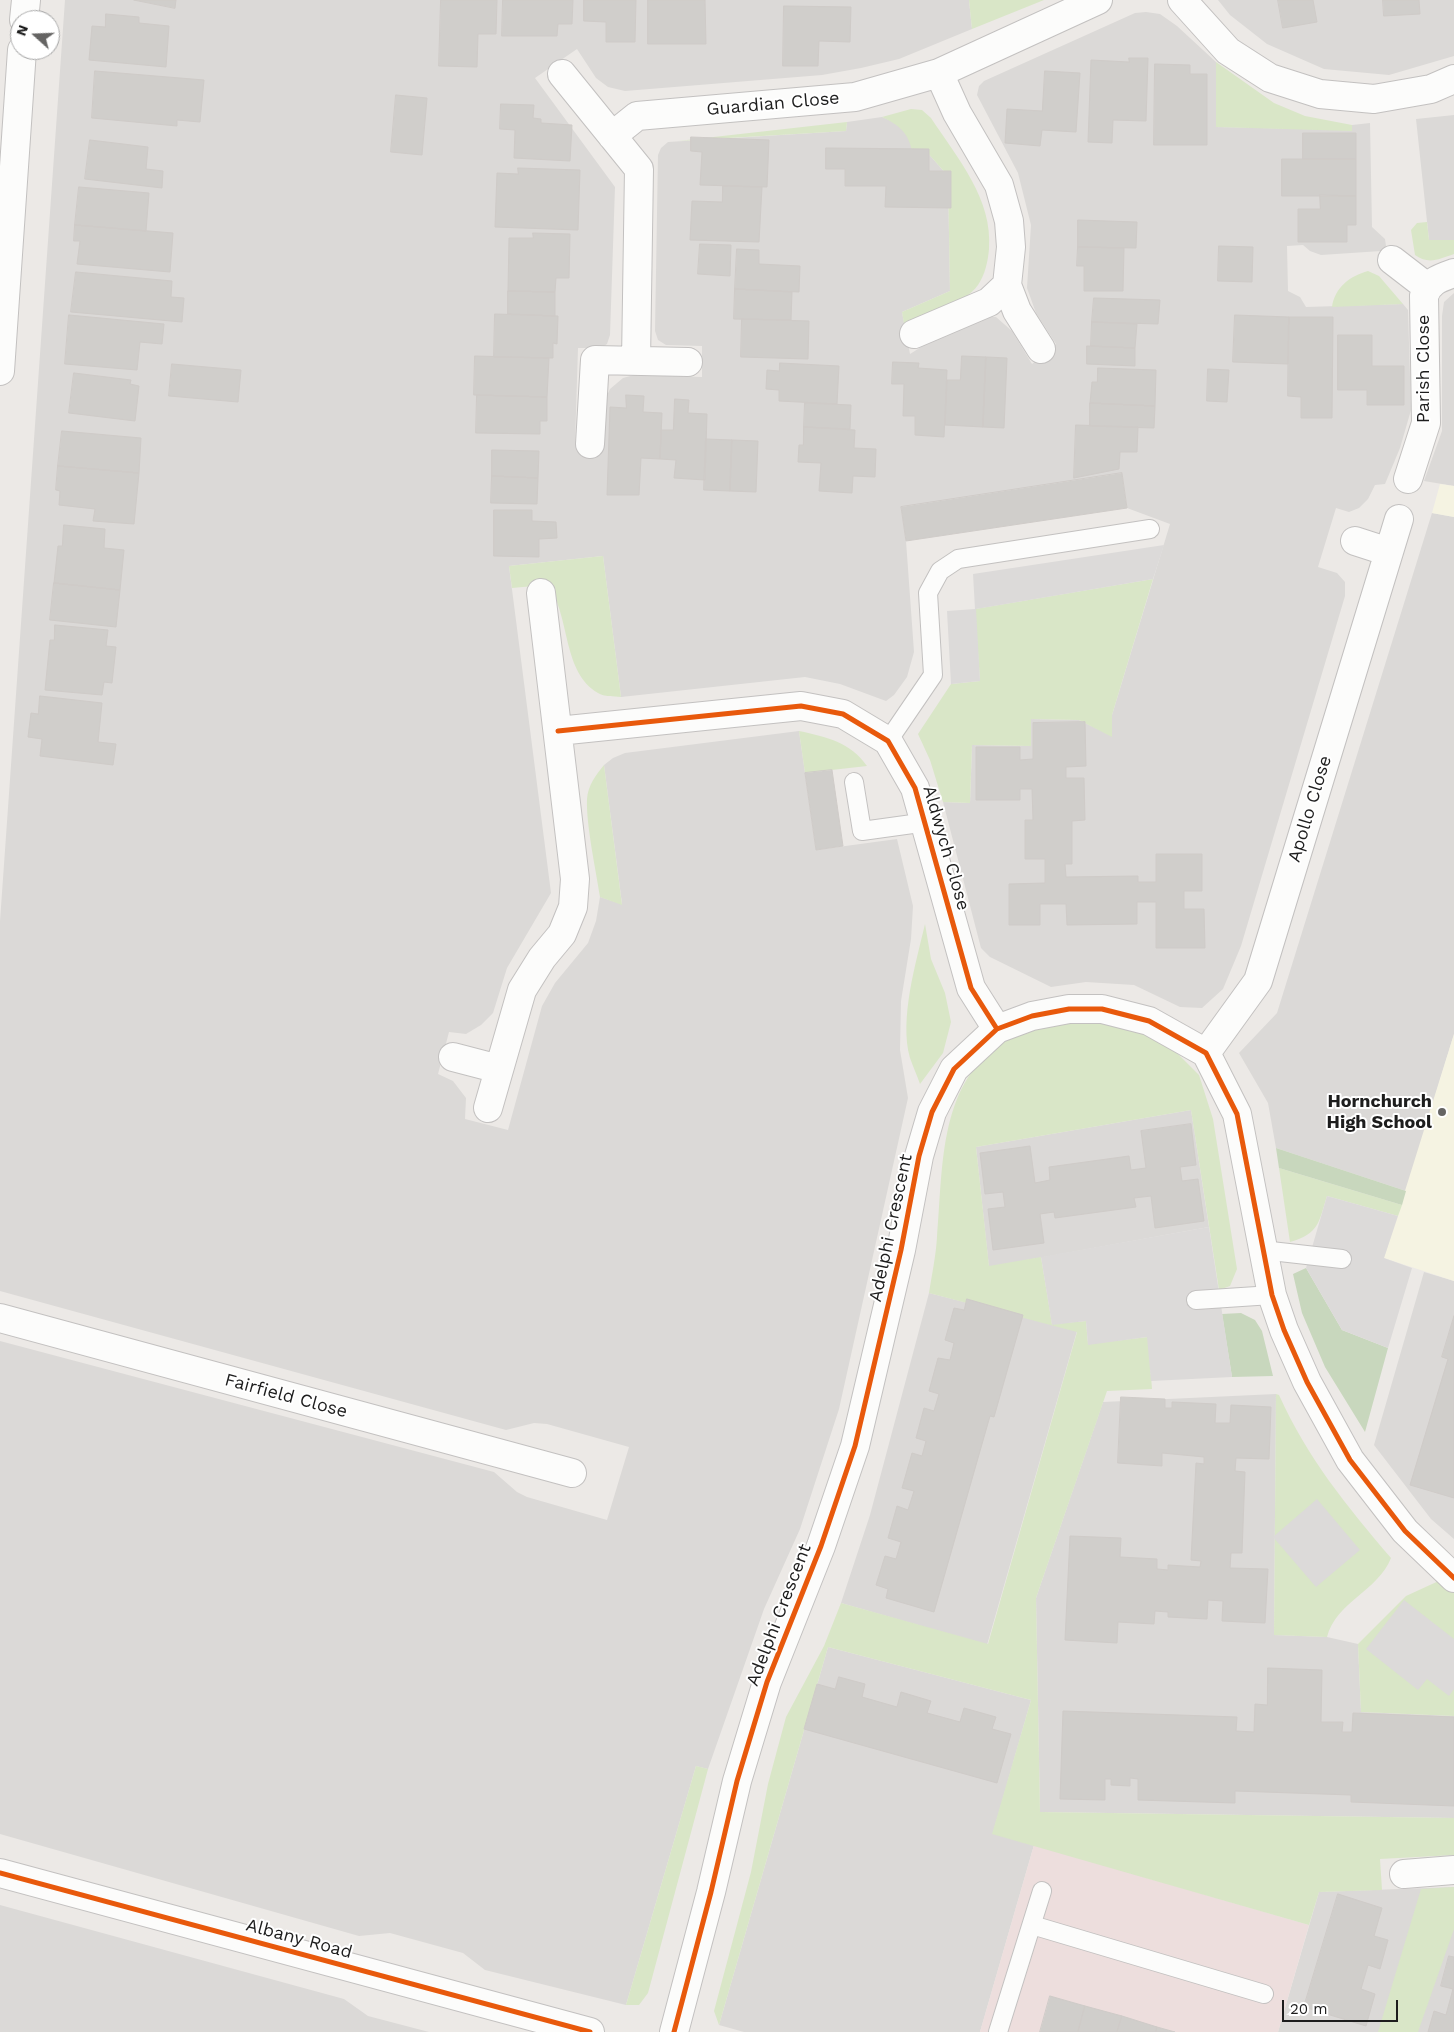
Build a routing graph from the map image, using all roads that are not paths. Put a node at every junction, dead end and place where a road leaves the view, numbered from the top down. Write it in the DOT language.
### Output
graph roads {
  1 [pos="1098,0"];
  2 [pos="1182,0"];
  3 [pos="21,60"];
  4 [pos="939,73"];
  5 [pos="562,74"];
  6 [pos="1454,79"];
  7 [pos="612,136"];
  8 [pos="1392,260"];
  9 [pos="1454,273"];
  10 [pos="1007,285"];
  11 [pos="1427,287"];
  12 [pos="914,334"];
  13 [pos="1041,349"];
  14 [pos="636,361"];
  15 [pos="688,362"];
  16 [pos="0,371"];
  17 [pos="590,444"];
  18 [pos="1408,478"];
  19 [pos="1399,519"];
  20 [pos="1150,529"];
  21 [pos="1355,541"];
  22 [pos="1388,552"];
  23 [pos="541,592"];
  24 [pos="558,731"];
  25 [pos="888,741"];
  26 [pos="854,782"];
  27 [pos="927,822"];
  28 [pos="997,1029"];
  29 [pos="1206,1053"];
  30 [pos="453,1057"];
  31 [pos="499,1069"];
  32 [pos="488,1108"];
  33 [pos="1262,1250"];
  34 [pos="1342,1259"];
  35 [pos="1272,1295"];
  36 [pos="1196,1300"];
  37 [pos="0,1318"];
  38 [pos="572,1473"];
  39 [pos="1454,1578"];
  40 [pos="1454,1870"];
  41 [pos="0,1873"];
  42 [pos="1404,1874"];
  43 [pos="1042,1891"];
  44 [pos="1032,1925"];
  45 [pos="1264,1994"];
  46 [pos="590,2032"];
  47 [pos="674,2032"];
  48 [pos="998,2032"];
  1 -- 4 [label="street, Guardian Close"];
  2 -- 6 [label="street"];
  3 -- 16 [label="street"];
  4 -- 7 [label="street, Guardian Close"];
  4 -- 10 [label="street"];
  5 -- 7 [label="street"];
  7 -- 14 [label="street"];
  8 -- 11 [label="street"];
  9 -- 11 [label="street"];
  10 -- 12 [label="street"];
  10 -- 13 [label="street"];
  11 -- 18 [label="street, Parish Close"];
  14 -- 15 [label="street"];
  14 -- 17 [label="street"];
  19 -- 22 [label="street, Apollo Close"];
  20 -- 25 [label="lane"];
  21 -- 22 [label="street"];
  22 -- 29 [label="street, Apollo Close"];
  23 -- 24 [label="street"];
  24 -- 25 [label="street, Aldwych Close"];
  24 -- 31 [label="street"];
  25 -- 27 [label="street, Aldwych Close"];
  26 -- 27 [label="lane"];
  27 -- 28 [label="street, Aldwych Close"];
  28 -- 29 [label="street, Adelphi Crescent"];
  28 -- 47 [label="street, Adelphi Crescent"];
  29 -- 33 [label="street"];
  30 -- 31 [label="street"];
  31 -- 32 [label="street"];
  33 -- 34 [label="lane"];
  33 -- 35 [label="street"];
  35 -- 36 [label="lane"];
  35 -- 39 [label="street"];
  37 -- 38 [label="street, Fairfield Close"];
  40 -- 42 [label="street"];
  41 -- 46 [label="street, Albany Road"];
  43 -- 44 [label="lane"];
  44 -- 45 [label="lane"];
  44 -- 48 [label="lane"];
}
